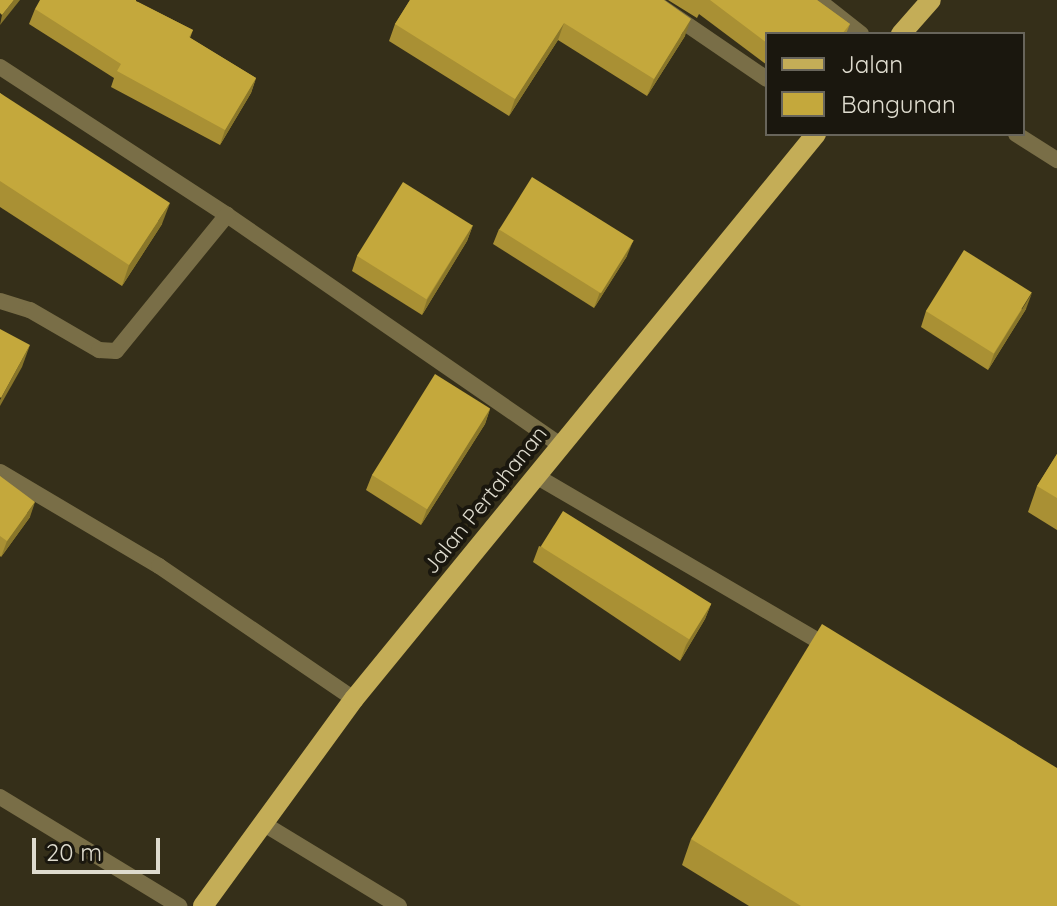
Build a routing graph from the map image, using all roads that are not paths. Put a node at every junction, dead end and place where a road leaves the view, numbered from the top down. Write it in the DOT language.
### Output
graph roads {
  1 [pos="651,0"];
  2 [pos="818,0"];
  3 [pos="931,0"];
  4 [pos="858,32"];
  5 [pos="903,32"];
  6 [pos="0,67"];
  7 [pos="765,78"];
  8 [pos="814,136"];
  9 [pos="1019,136"];
  10 [pos="1057,160"];
  11 [pos="227,215"];
  12 [pos="0,301"];
  13 [pos="561,445"];
  14 [pos="0,472"];
  15 [pos="536,476"];
  16 [pos="813,638"];
  17 [pos="354,699"];
  18 [pos="0,797"];
  19 [pos="264,824"];
  20 [pos="179,906"];
  21 [pos="203,906"];
  22 [pos="399,906"];
  1 -- 7 [label="street"];
  2 -- 4 [label="street"];
  3 -- 5 [label="main road"];
  6 -- 11 [label="street"];
  8 -- 13 [label="main road, Jalan Pertahanan"];
  9 -- 10 [label="street"];
  11 -- 12 [label="street"];
  11 -- 13 [label="street"];
  13 -- 15 [label="main road, Jalan Pertahanan"];
  14 -- 17 [label="street"];
  15 -- 16 [label="street"];
  15 -- 17 [label="main road, Jalan Pertahanan"];
  17 -- 19 [label="main road, Jalan Pertahanan"];
  18 -- 20 [label="street"];
  19 -- 21 [label="main road, Jalan Pertahanan"];
  19 -- 22 [label="street"];
}
